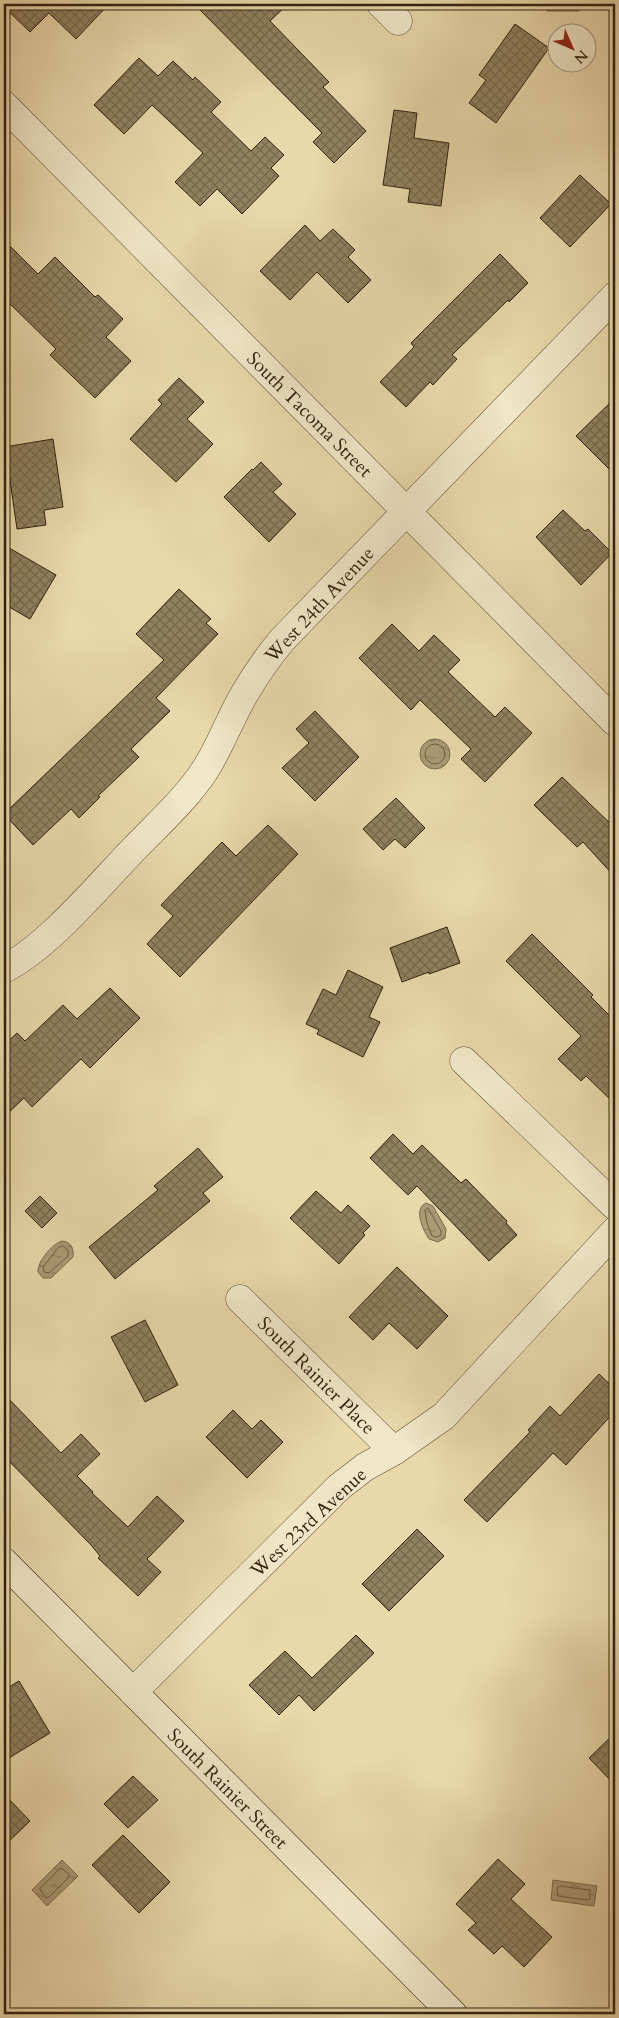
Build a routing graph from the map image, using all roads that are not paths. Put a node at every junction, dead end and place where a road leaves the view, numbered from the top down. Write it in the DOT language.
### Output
graph roads {
  1 [pos="4,105"];
  2 [pos="615,296"];
  3 [pos="407,512"];
  4 [pos="615,722"];
  5 [pos="4,969"];
  6 [pos="464,1061"];
  7 [pos="615,1206"];
  8 [pos="615,1231"];
  9 [pos="240,1299"];
  10 [pos="394,1451"];
  11 [pos="4,1562"];
  12 [pos="133,1692"];
  13 [pos="453,2014"];
  1 -- 3 [label="street, South Tacoma Street"];
  2 -- 3 [label="street, West 24th Avenue"];
  3 -- 4 [label="street, South Tacoma Street"];
  3 -- 5 [label="street, West 24th Avenue"];
  6 -- 7 [label="street"];
  8 -- 10 [label="street, West 23rd Avenue"];
  9 -- 10 [label="street, South Rainier Place"];
  10 -- 12 [label="street, West 23rd Avenue"];
  11 -- 12 [label="street, South Rainier Street"];
  12 -- 13 [label="street, South Rainier Street"];
}
